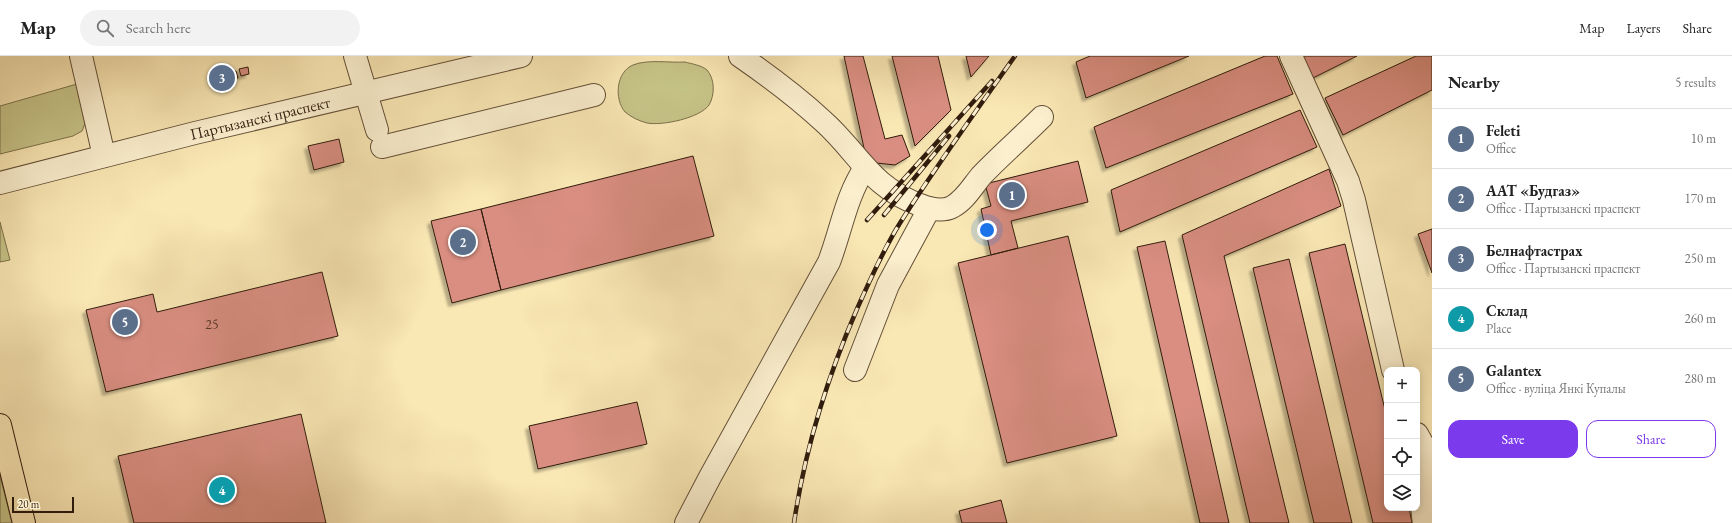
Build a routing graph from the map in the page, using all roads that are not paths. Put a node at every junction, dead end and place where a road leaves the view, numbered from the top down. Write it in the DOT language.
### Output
graph roads {
  1 [pos="81,56"];
  2 [pos="355,56"];
  3 [pos="521,56"];
  4 [pos="740,56"];
  5 [pos="1290,56"];
  6 [pos="365,92"];
  7 [pos="594,95"];
  8 [pos="1042,117"];
  9 [pos="104,156"];
  10 [pos="864,168"];
  11 [pos="0,183"];
  12 [pos="929,209"];
  13 [pos="1392,367"];
  14 [pos="855,370"];
  15 [pos="0,425"];
  16 [pos="1420,439"];
  17 [pos="1431,460"];
  18 [pos="24,523"];
  19 [pos="686,523"];
  20 [pos="1424,523"];
  1 -- 9 [label="street"];
  2 -- 6 [label="street"];
  3 -- 6 [label="street, Партызанскі праспект"];
  4 -- 10 [label="street"];
  5 -- 13 [label="street"];
  6 -- 7 [label="street"];
  6 -- 9 [label="street, Партызанскі праспект"];
  8 -- 12 [label="street"];
  9 -- 11 [label="street, Партызанскі праспект"];
  10 -- 12 [label="street"];
  10 -- 19 [label="street"];
  12 -- 14 [label="street"];
  15 -- 18 [label="main road"];
  16 -- 17 [label="street"];
  17 -- 20 [label="street"];
}
